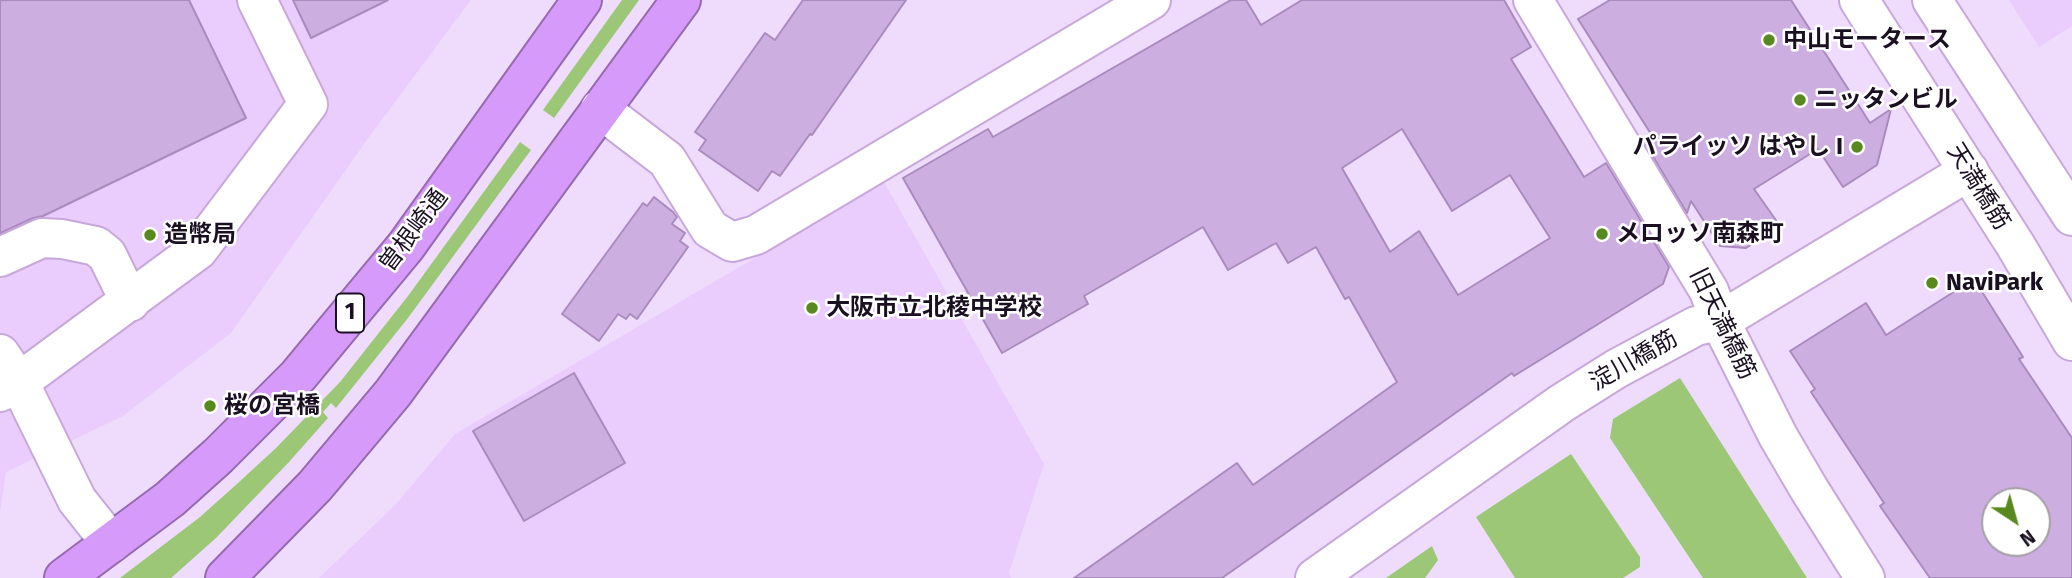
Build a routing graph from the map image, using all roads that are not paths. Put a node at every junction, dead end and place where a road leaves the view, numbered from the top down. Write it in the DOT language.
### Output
graph roads {
  1 [pos="257,0"];
  2 [pos="582,0"];
  3 [pos="681,0"];
  4 [pos="1151,0"];
  5 [pos="1533,0"];
  6 [pos="1859,0"];
  7 [pos="1932,0"];
  8 [pos="600,109"];
  9 [pos="1969,171"];
  10 [pos="2072,216"];
  11 [pos="0,257"];
  12 [pos="130,302"];
  13 [pos="1720,321"];
  14 [pos="2072,341"];
  15 [pos="6,376"];
  16 [pos="111,543"];
  17 [pos="64,578"];
  18 [pos="225,578"];
  19 [pos="1315,578"];
  20 [pos="1865,578"];
  1 -- 12 [label="street"];
  2 -- 16 [label="highway, 曽根崎通 / 1"];
  3 -- 8 [label="highway"];
  4 -- 8 [label="street"];
  5 -- 13 [label="street, 旧天満橋筋"];
  6 -- 9 [label="street, 天満橋筋"];
  7 -- 10 [label="street"];
  8 -- 18 [label="highway"];
  9 -- 13 [label="street, 淀川橋筋"];
  9 -- 14 [label="street, 天満橋筋"];
  11 -- 12 [label="street"];
  12 -- 15 [label="street"];
  13 -- 19 [label="street, 淀川橋筋"];
  13 -- 20 [label="street, 旧天満橋筋"];
  15 -- 16 [label="street"];
  16 -- 17 [label="highway, 曽根崎通 / 1"];
}
